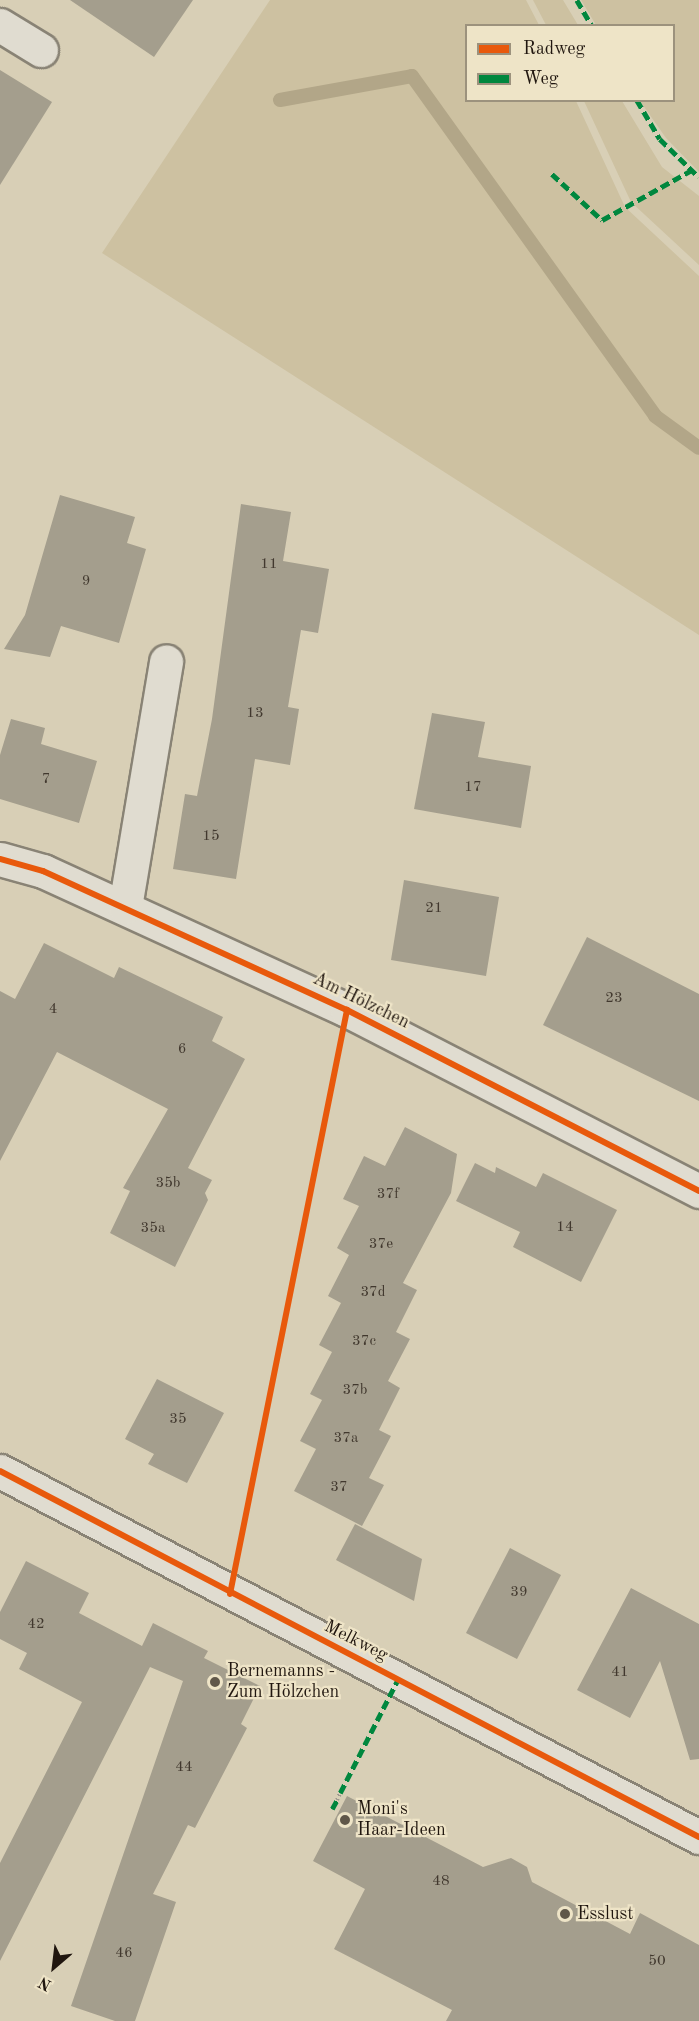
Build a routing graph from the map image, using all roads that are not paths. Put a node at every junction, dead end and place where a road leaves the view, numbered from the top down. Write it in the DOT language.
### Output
graph roads {
  1 [pos="0,25"];
  2 [pos="41,50"];
  3 [pos="166,661"];
  4 [pos="0,859"];
  5 [pos="125,907"];
  6 [pos="699,1191"];
  7 [pos="0,1471"];
  8 [pos="699,1837"];
  1 -- 2 [label="street"];
  3 -- 5 [label="street"];
  4 -- 5 [label="street, Am Hölzchen"];
  5 -- 6 [label="street, Am Hölzchen"];
  7 -- 8 [label="street, Melkweg"];
}
